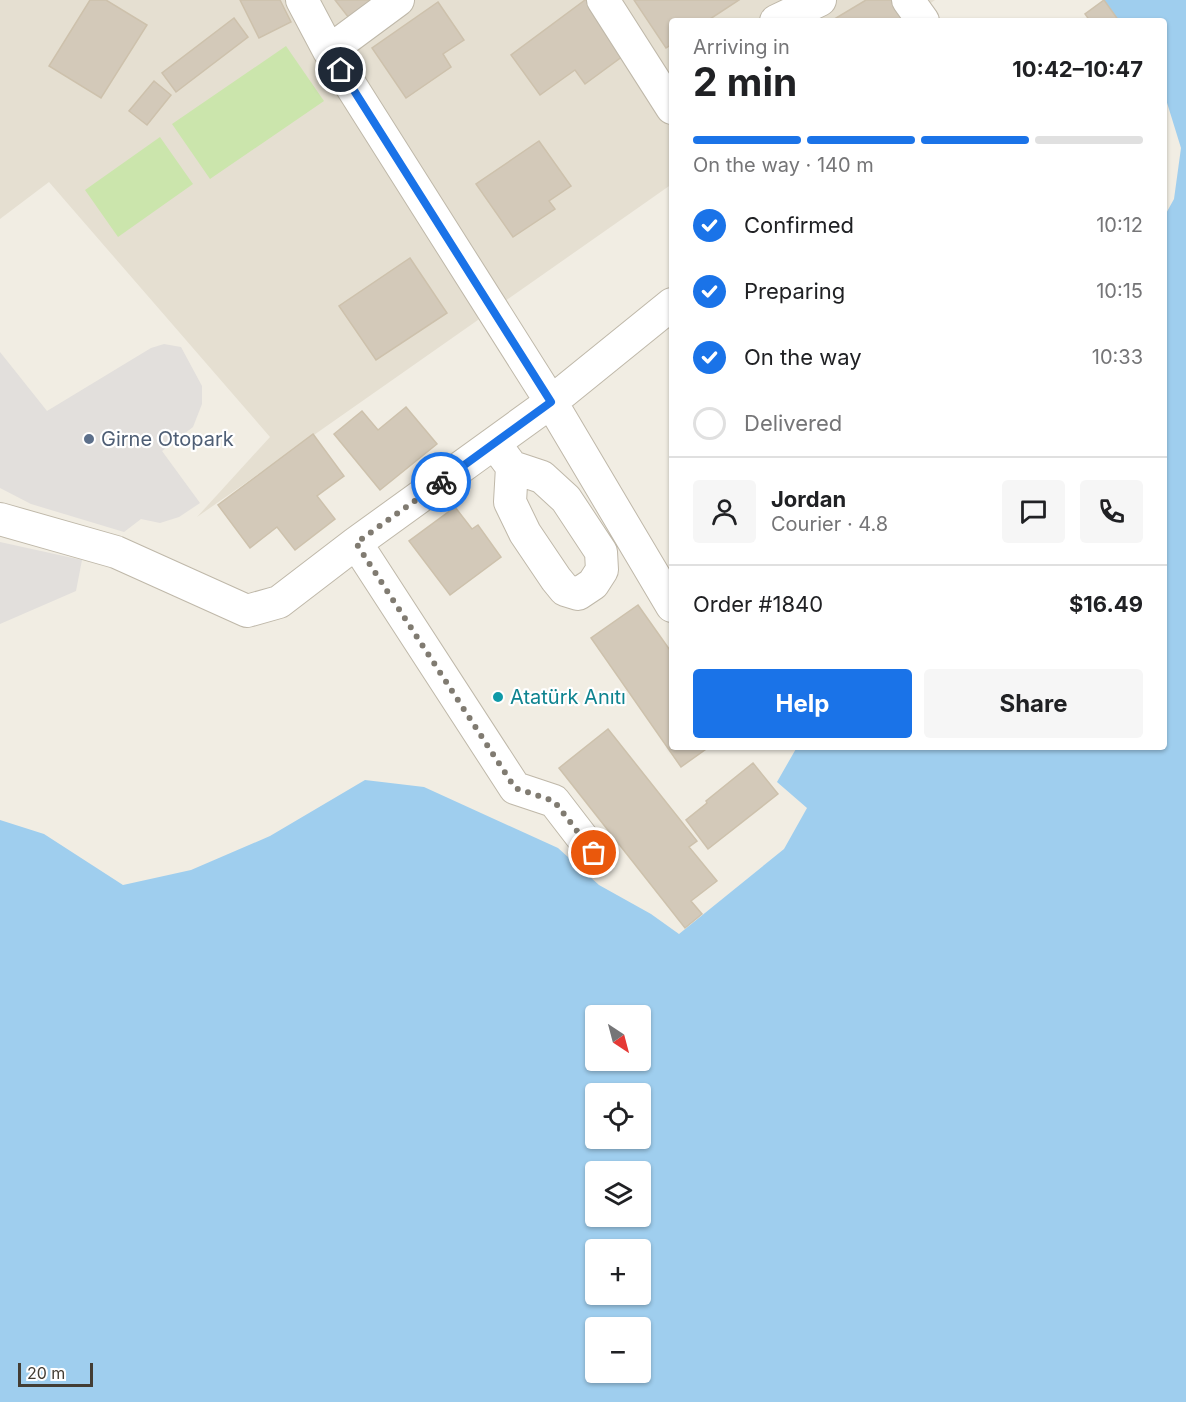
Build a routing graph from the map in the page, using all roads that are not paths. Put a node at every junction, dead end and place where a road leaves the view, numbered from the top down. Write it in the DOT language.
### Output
graph roads {
  1 [pos="302,0"];
  2 [pos="398,0"];
  3 [pos="603,0"];
  4 [pos="820,0"];
  5 [pos="908,0"];
  6 [pos="782,18"];
  7 [pos="921,18"];
  8 [pos="329,51"];
  9 [pos="667,89"];
  10 [pos="669,306"];
  11 [pos="551,402"];
  12 [pos="0,519"];
  13 [pos="356,543"];
  14 [pos="669,601"];
  15 [pos="594,853"];
  1 -- 8 [label="street"];
  2 -- 8 [label="street"];
  3 -- 9 [label="street"];
  4 -- 6 [label="street"];
  5 -- 7 [label="street"];
  8 -- 11 [label="street"];
  10 -- 11 [label="street"];
  11 -- 13 [label="street"];
  11 -- 14 [label="street"];
  12 -- 13 [label="street"];
  13 -- 15 [label="street"];
}
